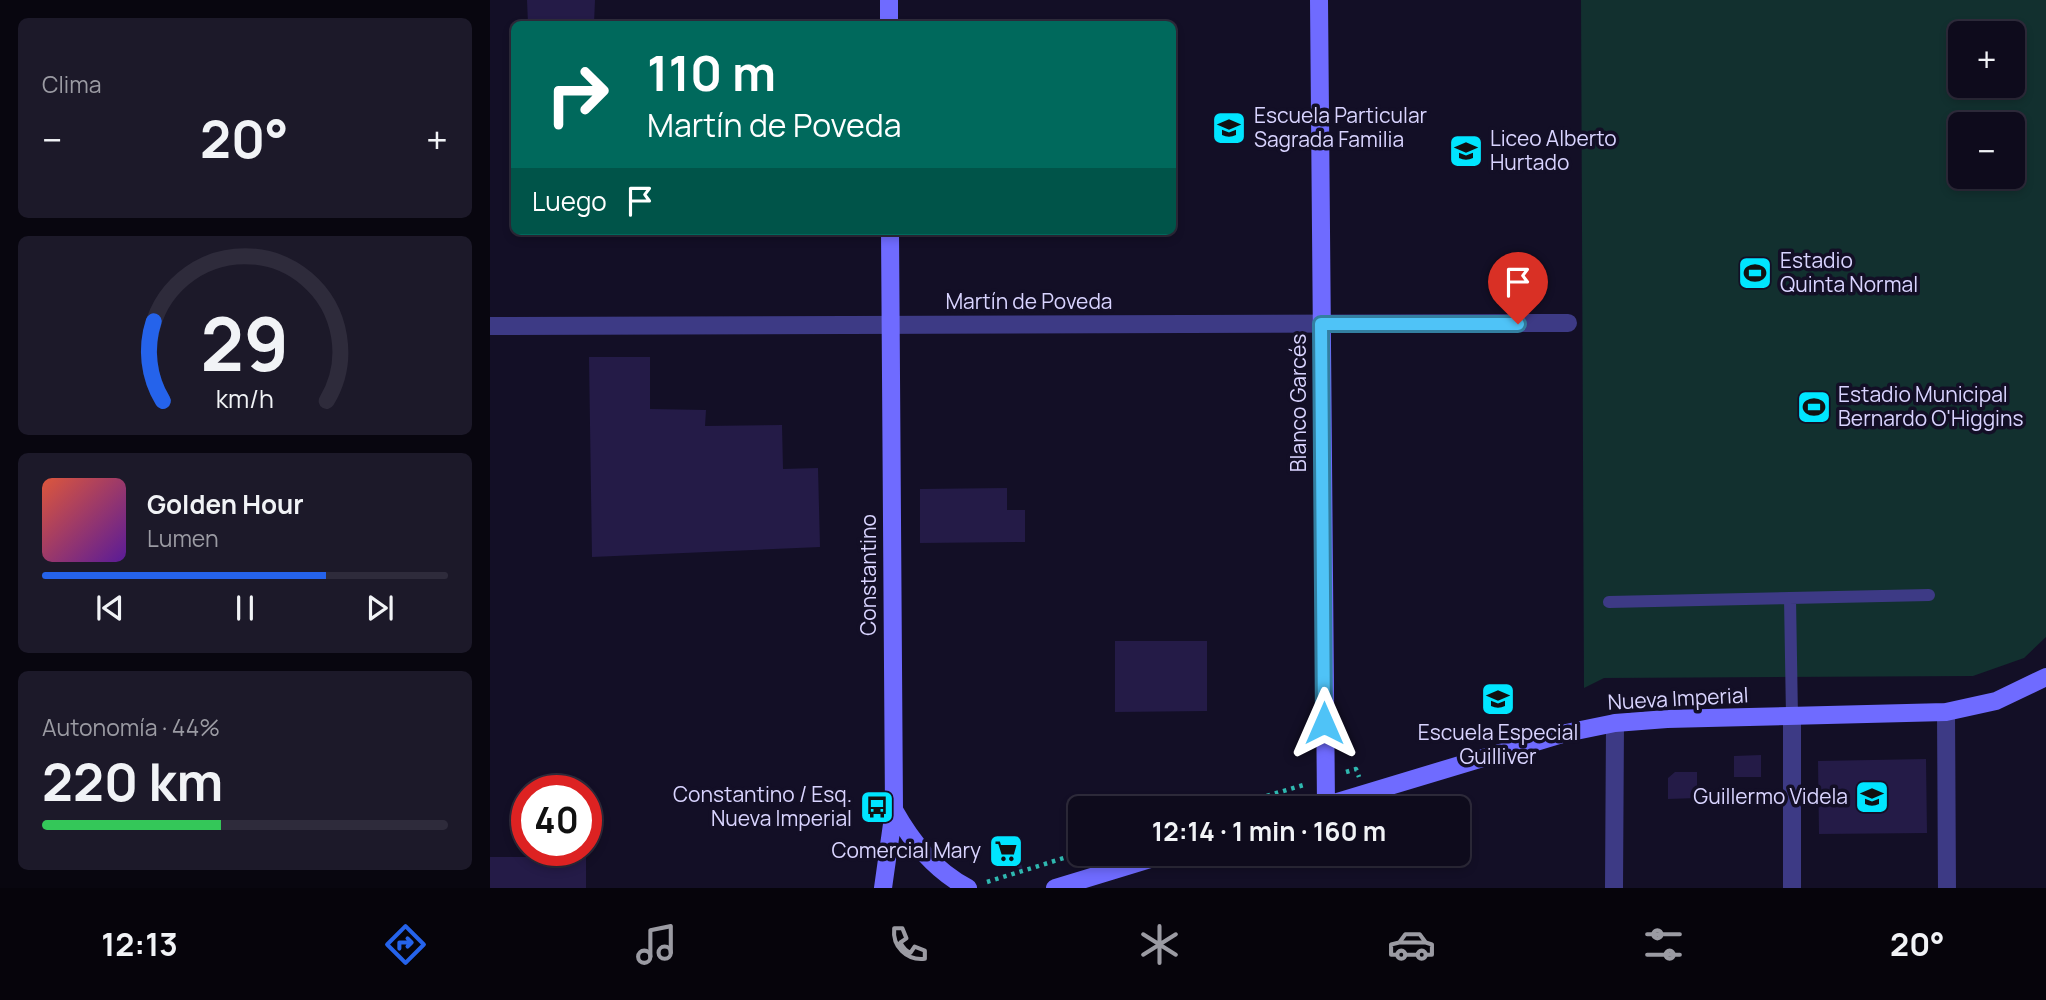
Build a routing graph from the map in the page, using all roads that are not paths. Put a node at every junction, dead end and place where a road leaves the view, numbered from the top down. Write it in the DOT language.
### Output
graph roads {
  1 [pos="889,0"];
  2 [pos="1319,0"];
  3 [pos="889,21"];
  4 [pos="890,235"];
  5 [pos="1568,323"];
  6 [pos="1321,324"];
  7 [pos="891,325"];
  8 [pos="490,326"];
  9 [pos="1929,595"];
  10 [pos="1790,598"];
  11 [pos="1609,602"];
  12 [pos="2046,677"];
  13 [pos="1946,712"];
  14 [pos="1792,717"];
  15 [pos="1615,723"];
  16 [pos="1323,796"];
  17 [pos="1357,796"];
  18 [pos="894,810"];
  19 [pos="1127,866"];
  20 [pos="883,888"];
  21 [pos="968,888"];
  22 [pos="1055,888"];
  23 [pos="1614,888"];
  24 [pos="1792,888"];
  25 [pos="1947,888"];
  1 -- 3 [label="street"];
  2 -- 6 [label="street, Blanco Garcés"];
  4 -- 7 [label="street, Constantino"];
  5 -- 6 [label="street, Martín de Poveda"];
  6 -- 7 [label="street, Martín de Poveda"];
  6 -- 16 [label="street, Blanco Garcés"];
  7 -- 8 [label="street, Martín de Poveda"];
  7 -- 18 [label="street, Constantino"];
  9 -- 10 [label="lane"];
  10 -- 11 [label="lane"];
  10 -- 14 [label="lane"];
  12 -- 13 [label="street, Nueva Imperial"];
  13 -- 14 [label="street, Nueva Imperial"];
  13 -- 25 [label="street"];
  14 -- 15 [label="street, Nueva Imperial"];
  14 -- 24 [label="street"];
  15 -- 17 [label="street, Nueva Imperial"];
  15 -- 23 [label="street"];
  18 -- 20 [label="street, Constantino"];
  18 -- 21 [label="street"];
  19 -- 22 [label="street"];
}
